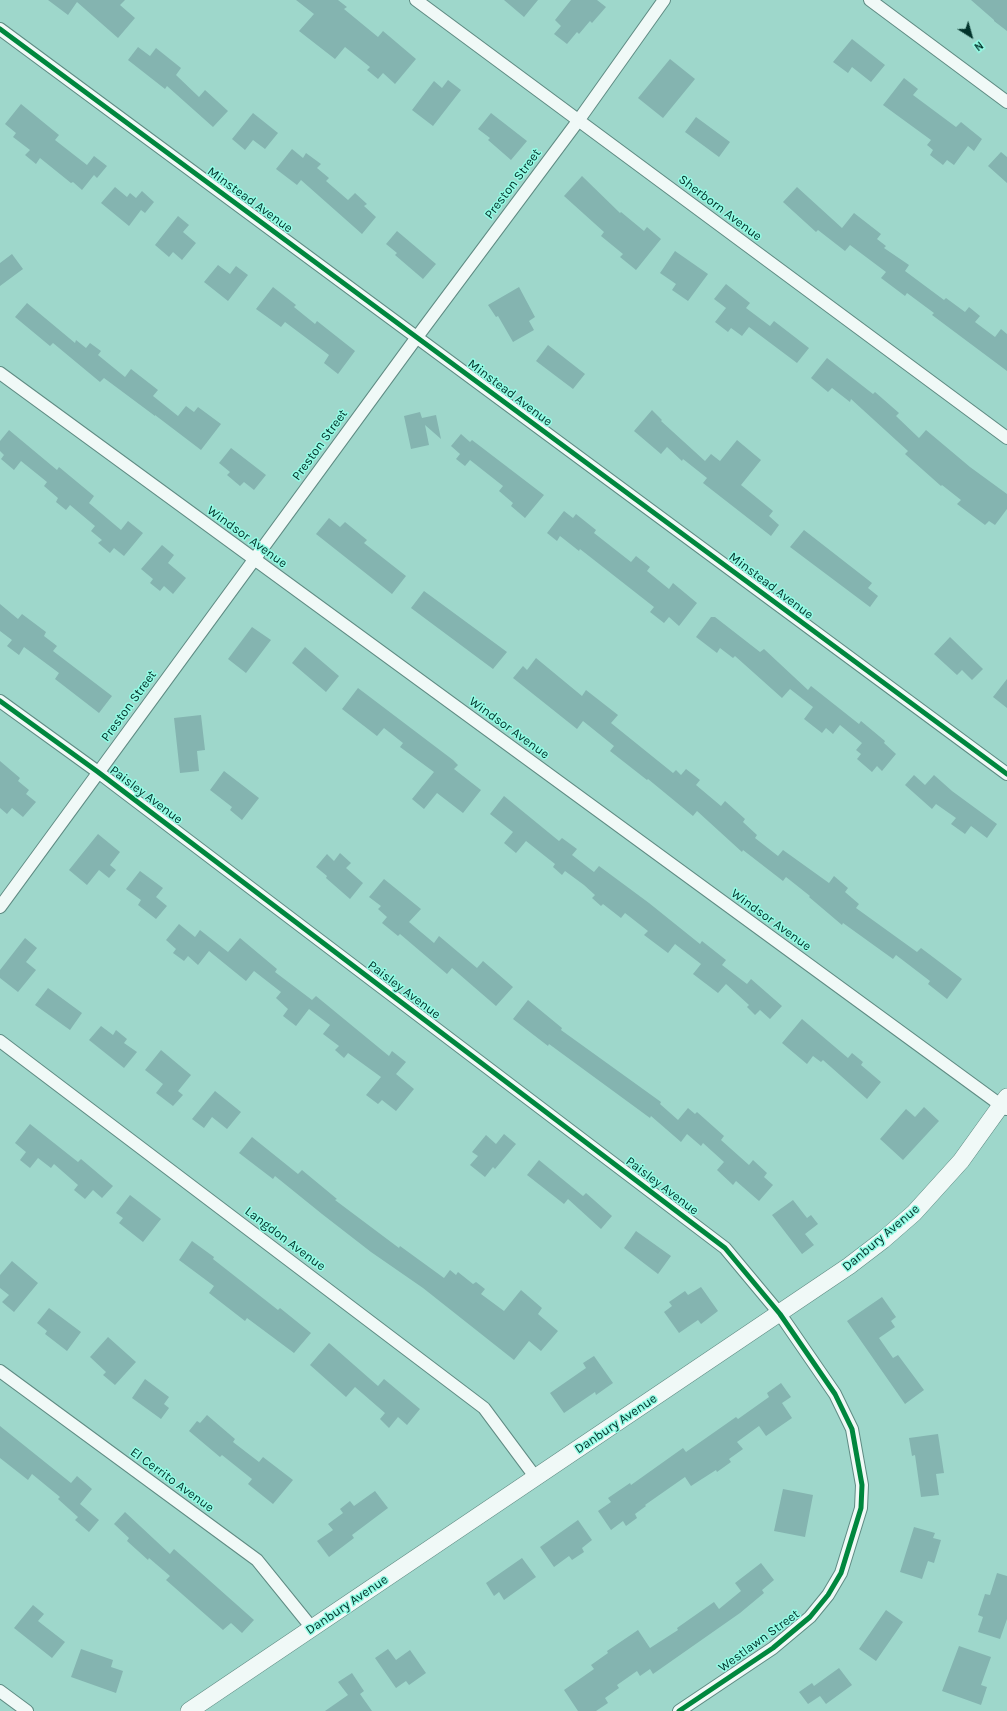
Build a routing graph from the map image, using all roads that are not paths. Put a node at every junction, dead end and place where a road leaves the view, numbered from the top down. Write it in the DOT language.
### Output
graph roads {
  1 [pos="416,0"];
  2 [pos="664,0"];
  3 [pos="870,0"];
  4 [pos="0,29"];
  5 [pos="1007,102"];
  6 [pos="578,121"];
  7 [pos="417,337"];
  8 [pos="0,373"];
  9 [pos="1007,438"];
  10 [pos="254,560"];
  11 [pos="0,700"];
  12 [pos="98,772"];
  13 [pos="1007,774"];
  14 [pos="0,907"];
  15 [pos="0,1041"];
  16 [pos="1005,1104"];
  17 [pos="780,1314"];
  18 [pos="0,1371"];
  19 [pos="536,1478"];
  20 [pos="312,1628"];
  21 [pos="0,1691"];
  22 [pos="27,1711"];
  23 [pos="188,1711"];
  24 [pos="679,1711"];
  1 -- 6 [label="street, Sherborn Avenue"];
  2 -- 6 [label="street, Preston Street"];
  3 -- 5 [label="street"];
  4 -- 7 [label="street, Minstead Avenue"];
  6 -- 7 [label="street, Preston Street"];
  6 -- 9 [label="street, Sherborn Avenue"];
  7 -- 10 [label="street, Preston Street"];
  7 -- 13 [label="street, Minstead Avenue"];
  8 -- 10 [label="street, Windsor Avenue"];
  10 -- 12 [label="street, Preston Street"];
  10 -- 16 [label="street, Windsor Avenue"];
  11 -- 12 [label="street, Paisley Avenue"];
  12 -- 14 [label="street, Preston Street"];
  12 -- 17 [label="street, Paisley Avenue"];
  15 -- 19 [label="street, Langdon Avenue"];
  16 -- 17 [label="street, Danbury Avenue"];
  17 -- 19 [label="street, Danbury Avenue"];
  17 -- 24 [label="street, Westlawn Street"];
  18 -- 20 [label="street, El Cerrito Avenue"];
  19 -- 20 [label="street, Danbury Avenue"];
  20 -- 23 [label="street, Danbury Avenue"];
  21 -- 22 [label="street"];
}
